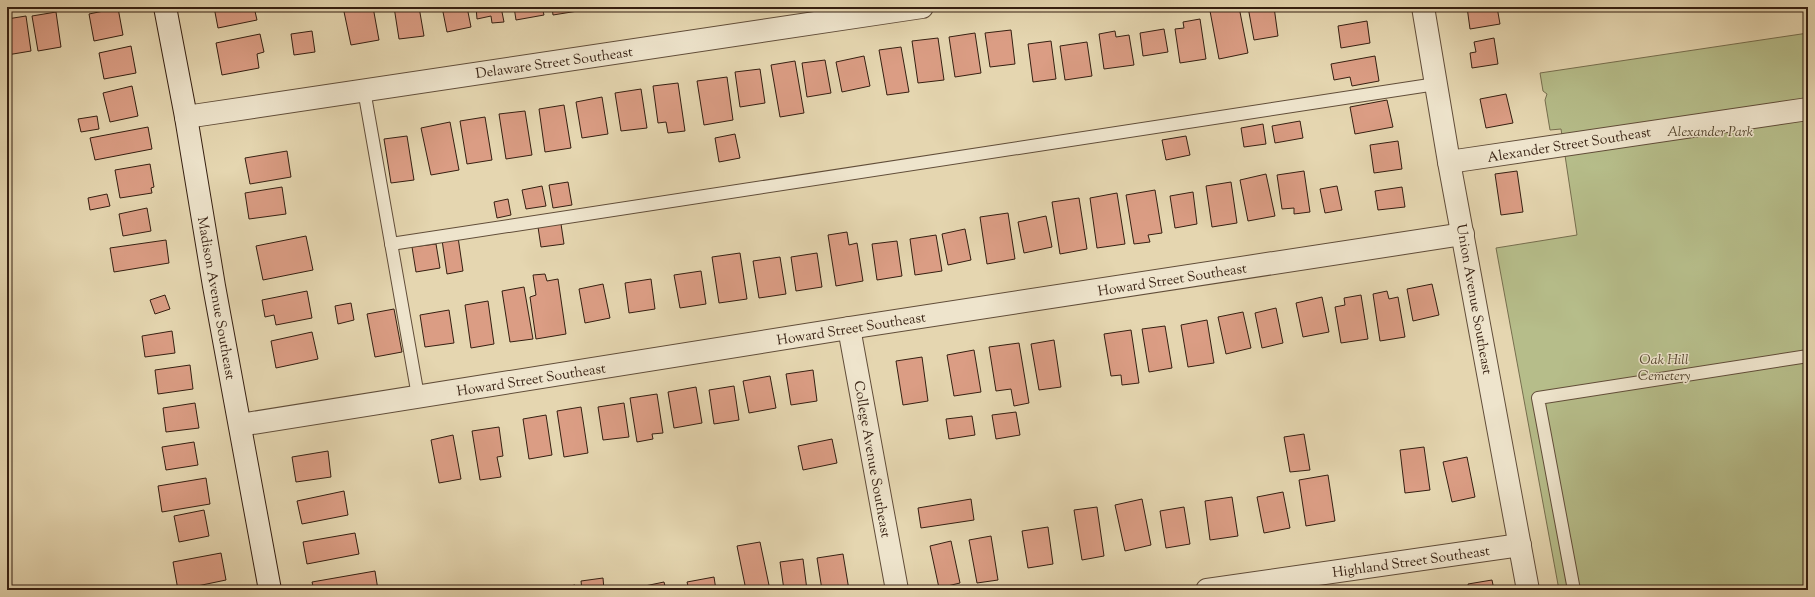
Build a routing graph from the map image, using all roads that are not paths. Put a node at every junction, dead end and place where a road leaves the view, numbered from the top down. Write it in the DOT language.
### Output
graph roads {
  1 [pos="165,7"];
  2 [pos="922,7"];
  3 [pos="1423,7"];
  4 [pos="1436,84"];
  5 [pos="364,90"];
  6 [pos="1808,109"];
  7 [pos="186,117"];
  8 [pos="1449,162"];
  9 [pos="1463,234"];
  10 [pos="391,244"];
  11 [pos="849,328"];
  12 [pos="1808,356"];
  13 [pos="418,396"];
  14 [pos="240,425"];
  15 [pos="1520,545"];
  16 [pos="270,590"];
  17 [pos="897,590"];
  18 [pos="1207,590"];
  19 [pos="1528,590"];
  20 [pos="1574,590"];
  1 -- 7 [label="street, Madison Avenue Southeast"];
  2 -- 5 [label="street, Delaware Street Southeast"];
  3 -- 4 [label="street, Union Avenue Southeast"];
  4 -- 8 [label="street, Union Avenue Southeast"];
  4 -- 10 [label="lane"];
  5 -- 7 [label="street, Delaware Street Southeast"];
  5 -- 10 [label="lane"];
  6 -- 8 [label="street, Alexander Street Southeast"];
  7 -- 14 [label="street, Madison Avenue Southeast"];
  8 -- 9 [label="street, Union Avenue Southeast"];
  9 -- 11 [label="street, Howard Street Southeast"];
  9 -- 15 [label="street, Union Avenue Southeast"];
  10 -- 13 [label="lane"];
  11 -- 13 [label="street, Howard Street Southeast"];
  11 -- 17 [label="street, College Avenue Southeast"];
  12 -- 20 [label="lane"];
  13 -- 14 [label="street, Howard Street Southeast"];
  14 -- 16 [label="street, Madison Avenue Southeast"];
  15 -- 18 [label="street, Highland Street Southeast"];
  15 -- 19 [label="street, Union Avenue Southeast"];
}
